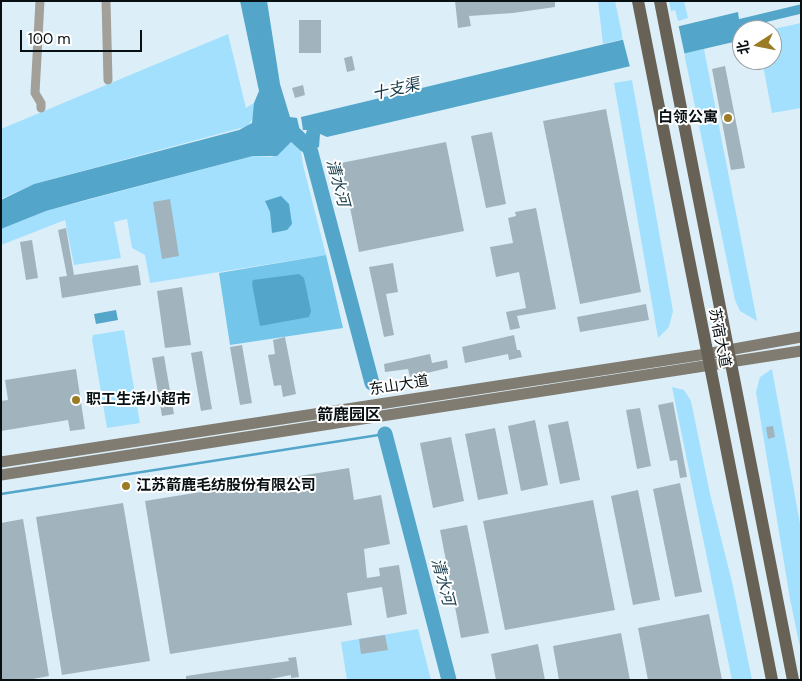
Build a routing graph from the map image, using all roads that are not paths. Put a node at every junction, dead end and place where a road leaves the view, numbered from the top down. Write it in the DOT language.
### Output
graph roads {
  1 [pos="40,1"];
  2 [pos="106,1"];
  3 [pos="638,1"];
  4 [pos="660,1"];
  5 [pos="108,80"];
  6 [pos="41,108"];
  7 [pos="801,337"];
  8 [pos="729,350"];
  9 [pos="801,351"];
  10 [pos="706,354"];
  11 [pos="731,363"];
  12 [pos="708,367"];
  13 [pos="1,462"];
  14 [pos="1,475"];
  15 [pos="772,680"];
  16 [pos="793,680"];
  1 -- 6 [label="street"];
  2 -- 5 [label="street"];
  3 -- 10 [label="main road, 苏宿大道"];
  4 -- 8 [label="main road, 苏宿大道"];
  7 -- 8 [label="main road, 东山大道"];
  8 -- 10 [label="main road, 东山大道"];
  8 -- 11 [label="main road, 苏宿大道"];
  9 -- 11 [label="main road, 东山大道"];
  10 -- 12 [label="main road, 苏宿大道"];
  10 -- 13 [label="main road, 东山大道"];
  11 -- 12 [label="main road, 东山大道"];
  11 -- 16 [label="main road, 苏宿大道"];
  12 -- 14 [label="main road, 东山大道"];
  12 -- 15 [label="main road, 苏宿大道"];
}
